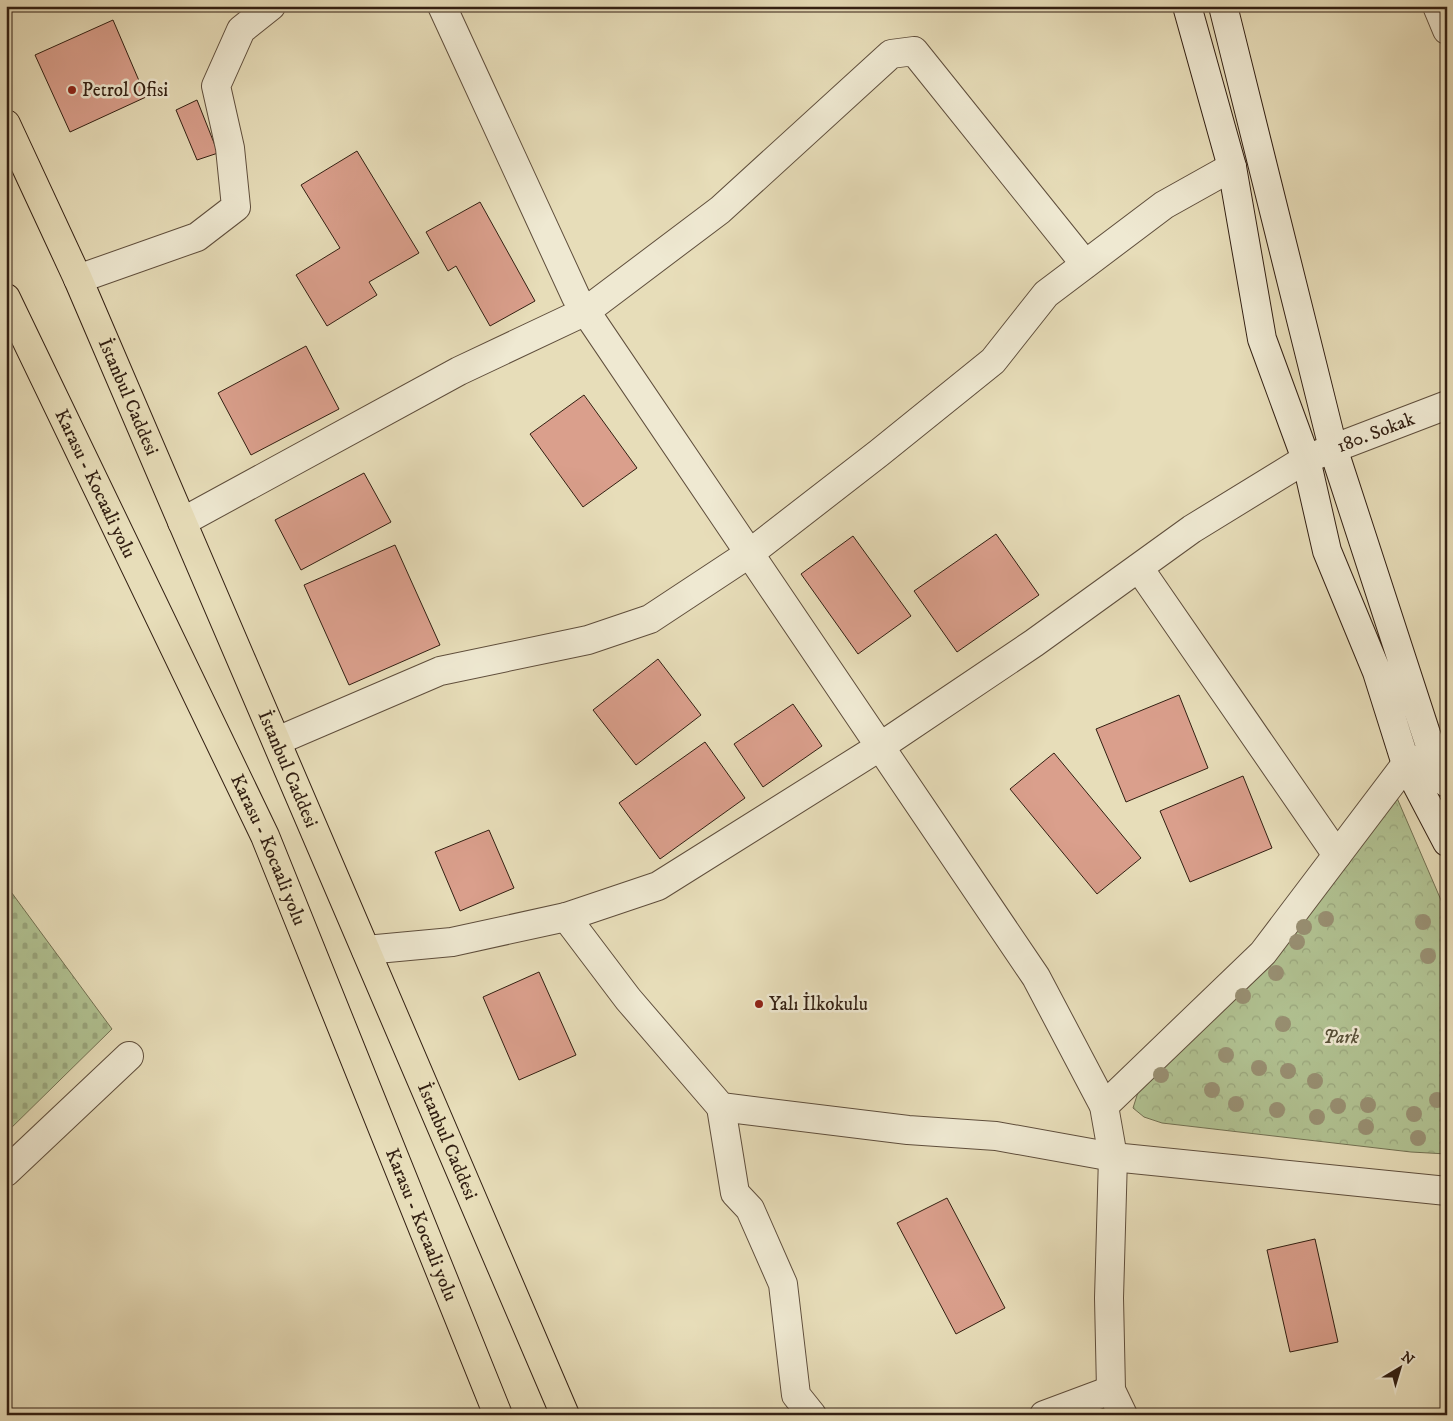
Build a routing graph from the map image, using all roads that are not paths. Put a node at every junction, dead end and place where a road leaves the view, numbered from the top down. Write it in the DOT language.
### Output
graph roads {
  1 [pos="271,6"];
  2 [pos="442,6"];
  3 [pos="1187,6"];
  4 [pos="1223,6"];
  5 [pos="1437,6"];
  6 [pos="1447,30"];
  7 [pos="6,124"];
  8 [pos="1232,167"];
  9 [pos="1085,264"];
  10 [pos="78,279"];
  11 [pos="6,298"];
  12 [pos="586,311"];
  13 [pos="1447,405"];
  14 [pos="1333,448"];
  15 [pos="1306,459"];
  16 [pos="182,522"];
  17 [pos="750,553"];
  18 [pos="1138,568"];
  19 [pos="277,742"];
  20 [pos="881,746"];
  21 [pos="1440,753"];
  22 [pos="1406,764"];
  23 [pos="1447,783"];
  24 [pos="1447,842"];
  25 [pos="1337,855"];
  26 [pos="566,917"];
  27 [pos="366,950"];
  28 [pos="129,1056"];
  29 [pos="1104,1106"];
  30 [pos="721,1107"];
  31 [pos="1113,1157"];
  32 [pos="6,1172"];
  33 [pos="1447,1191"];
  34 [pos="1111,1390"];
  35 [pos="498,1415"];
  36 [pos="565,1415"];
  37 [pos="812,1415"];
  38 [pos="1044,1415"];
  39 [pos="1123,1415"];
  1 -- 10 [label="street"];
  2 -- 12 [label="street"];
  3 -- 8 [label="street"];
  4 -- 14 [label="street"];
  5 -- 6 [label="street"];
  7 -- 10 [label="highway, İstanbul Caddesi"];
  8 -- 9 [label="street"];
  8 -- 15 [label="street"];
  9 -- 12 [label="street"];
  9 -- 17 [label="street"];
  10 -- 16 [label="highway, İstanbul Caddesi"];
  11 -- 35 [label="highway, Karasu - Kocaali yolu"];
  12 -- 16 [label="street"];
  12 -- 17 [label="street"];
  13 -- 14 [label="street, 180. Sokak"];
  14 -- 15 [label="street, 180. Sokak"];
  14 -- 21 [label="street"];
  15 -- 18 [label="street, 180. Sokak"];
  15 -- 22 [label="street"];
  16 -- 19 [label="highway, İstanbul Caddesi"];
  17 -- 19 [label="street"];
  17 -- 20 [label="street"];
  18 -- 20 [label="street, 180. Sokak"];
  18 -- 25 [label="street"];
  19 -- 27 [label="highway, İstanbul Caddesi"];
  20 -- 26 [label="street, 180. Sokak"];
  20 -- 29 [label="street"];
  21 -- 22 [label="street"];
  21 -- 23 [label="street"];
  22 -- 24 [label="street"];
  22 -- 25 [label="street"];
  25 -- 29 [label="street"];
  26 -- 27 [label="street, 180. Sokak"];
  26 -- 30 [label="street"];
  27 -- 36 [label="highway, İstanbul Caddesi"];
  28 -- 32 [label="street"];
  29 -- 31 [label="street"];
  30 -- 31 [label="street"];
  30 -- 37 [label="street"];
  31 -- 33 [label="street"];
  31 -- 34 [label="street"];
  34 -- 38 [label="street"];
  34 -- 39 [label="street"];
}
